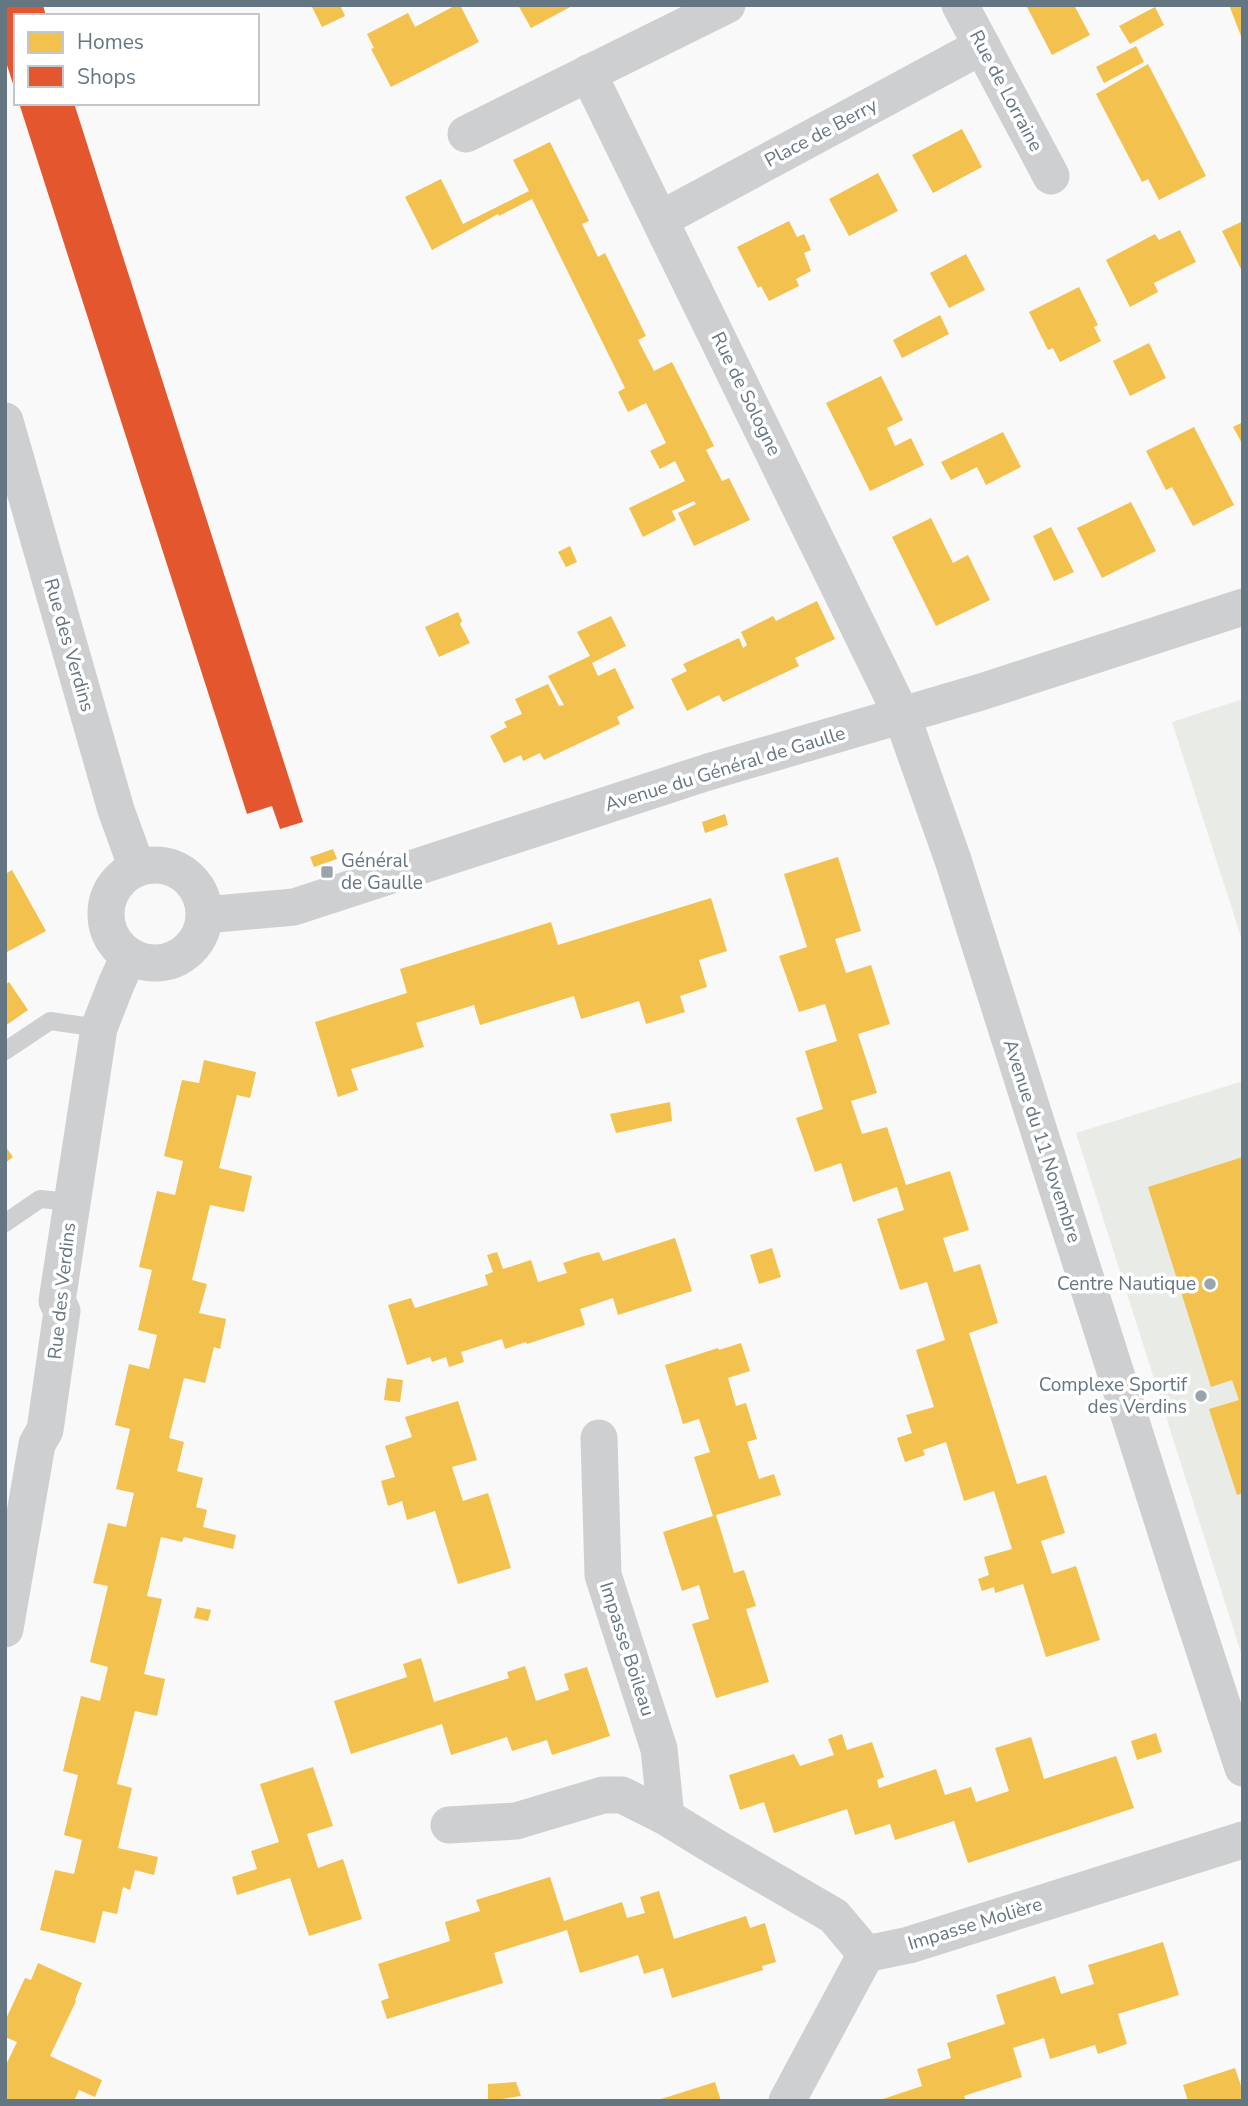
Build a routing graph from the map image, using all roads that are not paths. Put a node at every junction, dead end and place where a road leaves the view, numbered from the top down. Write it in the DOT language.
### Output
graph roads {
  1 [pos="727,5"];
  2 [pos="960,5"];
  3 [pos="982,46"];
  4 [pos="588,74"];
  5 [pos="466,134"];
  6 [pos="1051,176"];
  7 [pos="661,219"];
  8 [pos="5,421"];
  9 [pos="1243,607"];
  10 [pos="902,716"];
  11 [pos="136,868"];
  12 [pos="205,915"];
  13 [pos="129,956"];
  14 [pos="99,1028"];
  15 [pos="5,1051"];
  16 [pos="72,1202"];
  17 [pos="5,1223"];
  18 [pos="599,1438"];
  19 [pos="5,1629"];
  20 [pos="1243,1768"];
  21 [pos="666,1817"];
  22 [pos="449,1825"];
  23 [pos="1243,1840"];
  24 [pos="866,1954"];
  25 [pos="787,2101"];
  1 -- 4 [label="street"];
  2 -- 3 [label="street, Rue de Lorraine"];
  3 -- 6 [label="street, Rue de Lorraine"];
  3 -- 7 [label="street, Place de Berry"];
  4 -- 5 [label="street"];
  4 -- 7 [label="street, Rue de Sologne"];
  7 -- 10 [label="street, Rue de Sologne"];
  8 -- 11 [label="street, Rue des Verdins"];
  9 -- 10 [label="street, Avenue du Général de Gaulle"];
  10 -- 12 [label="street, Avenue du Général de Gaulle"];
  10 -- 20 [label="street, Avenue du 11 Novembre"];
  11 -- 12 [label="street"];
  11 -- 13 [label="street"];
  12 -- 13 [label="street"];
  13 -- 14 [label="street, Rue des Verdins"];
  14 -- 15 [label="lane"];
  14 -- 16 [label="street, Rue des Verdins"];
  16 -- 17 [label="lane"];
  16 -- 19 [label="street, Rue des Verdins"];
  18 -- 21 [label="street, Impasse Boileau"];
  21 -- 22 [label="street"];
  21 -- 24 [label="street"];
  23 -- 24 [label="street, Impasse Molière"];
  24 -- 25 [label="street"];
}
